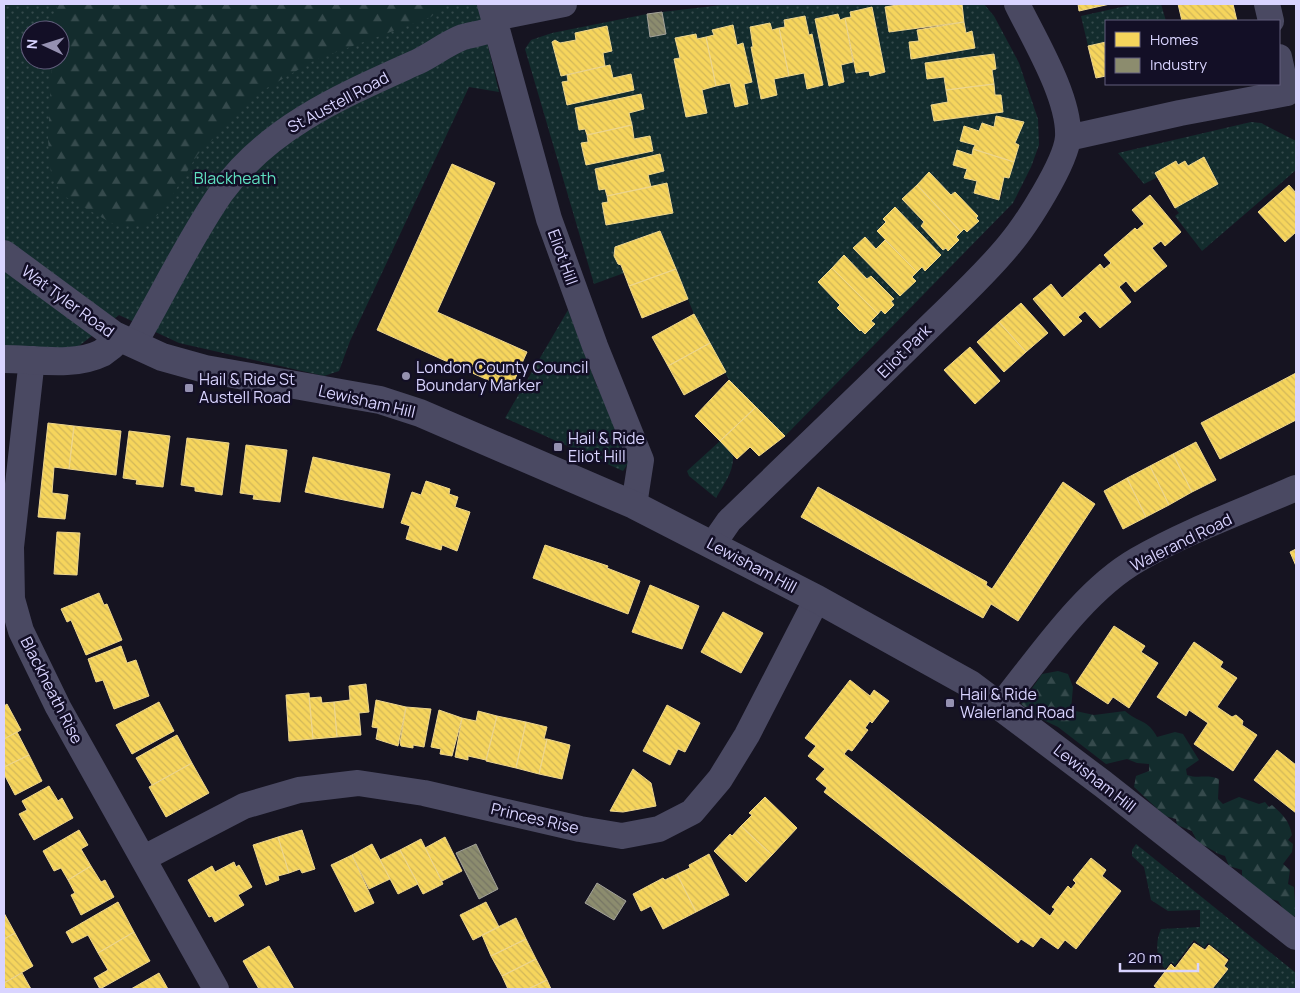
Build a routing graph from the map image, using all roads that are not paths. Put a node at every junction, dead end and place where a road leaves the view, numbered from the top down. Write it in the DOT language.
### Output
graph roads {
  1 [pos="564,4"];
  2 [pos="1017,4"];
  3 [pos="1267,4"];
  4 [pos="493,17"];
  5 [pos="1271,20"];
  6 [pos="1280,60"];
  7 [pos="1292,97"];
  8 [pos="1068,136"];
  9 [pos="4,254"];
  10 [pos="127,341"];
  11 [pos="4,358"];
  12 [pos="32,359"];
  13 [pos="1296,488"];
  14 [pos="634,505"];
  15 [pos="712,544"];
  16 [pos="817,599"];
  17 [pos="12,635"];
  18 [pos="1000,706"];
  19 [pos="144,858"];
  20 [pos="1296,936"];
  21 [pos="216,989"];
  1 -- 4 [label="street, St Austell Road"];
  2 -- 8 [label="street"];
  3 -- 5 [label="street"];
  4 -- 10 [label="street, St Austell Road"];
  4 -- 14 [label="street, Eliot Hill"];
  6 -- 7 [label="street"];
  7 -- 8 [label="street"];
  8 -- 15 [label="street, Eliot Park"];
  9 -- 10 [label="street, Wat Tyler Road"];
  10 -- 12 [label="street"];
  10 -- 14 [label="street, Lewisham Hill"];
  11 -- 12 [label="street"];
  12 -- 17 [label="street, Blackheath Rise"];
  13 -- 18 [label="street, Walerand Road"];
  14 -- 15 [label="street, Lewisham Hill"];
  15 -- 16 [label="street, Lewisham Hill"];
  16 -- 18 [label="street, Lewisham Hill"];
  16 -- 19 [label="street, Princes Rise"];
  17 -- 19 [label="street, Blackheath Rise"];
  18 -- 20 [label="street, Lewisham Hill"];
  19 -- 21 [label="street, Blackheath Rise"];
}
